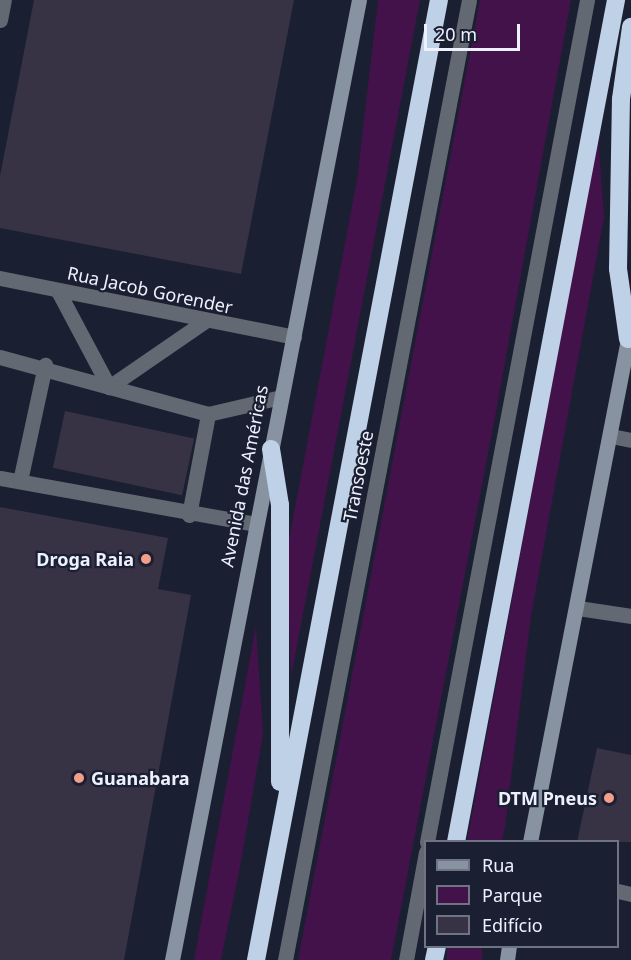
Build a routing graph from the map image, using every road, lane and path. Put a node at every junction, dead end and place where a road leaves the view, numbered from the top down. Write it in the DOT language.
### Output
graph roads {
  1 [pos="4,0"];
  2 [pos="359,0"];
  3 [pos="439,0"];
  4 [pos="469,0"];
  5 [pos="586,0"];
  6 [pos="616,0"];
  7 [pos="0,20"];
  8 [pos="631,27"];
  9 [pos="0,278"];
  10 [pos="58,291"];
  11 [pos="205,321"];
  12 [pos="629,331"];
  13 [pos="294,338"];
  14 [pos="0,357"];
  15 [pos="45,365"];
  16 [pos="109,387"];
  17 [pos="281,398"];
  18 [pos="208,414"];
  19 [pos="611,436"];
  20 [pos="631,440"];
  21 [pos="271,449"];
  22 [pos="0,478"];
  23 [pos="20,482"];
  24 [pos="189,515"];
  25 [pos="255,524"];
  26 [pos="578,608"];
  27 [pos="631,616"];
  28 [pos="427,840"];
  29 [pos="456,840"];
  30 [pos="530,840"];
  31 [pos="275,856"];
  32 [pos="424,862"];
  33 [pos="172,960"];
  34 [pos="256,960"];
  35 [pos="285,960"];
  36 [pos="405,960"];
  1 -- 7 [label="street"];
  2 -- 13 [label="main road, Avenida das Américas"];
  3 -- 31 [label="highway"];
  4 -- 35 [label="street, Transoeste"];
  5 -- 28 [label="street"];
  6 -- 29 [label="highway"];
  8 -- 12 [label="highway"];
  9 -- 10 [label="street, Rua Jacob Gorender"];
  10 -- 11 [label="street, Rua Jacob Gorender"];
  10 -- 16 [label="street"];
  11 -- 13 [label="street, Rua Jacob Gorender"];
  11 -- 16 [label="street"];
  12 -- 19 [label="main road"];
  13 -- 17 [label="main road, Avenida das Américas"];
  14 -- 15 [label="street"];
  15 -- 16 [label="street"];
  15 -- 23 [label="street"];
  16 -- 18 [label="street"];
  17 -- 18 [label="street"];
  17 -- 21 [label="main road, Avenida das Américas"];
  18 -- 24 [label="street"];
  19 -- 20 [label="street"];
  19 -- 26 [label="main road"];
  21 -- 25 [label="main road, Avenida das Américas"];
  21 -- 31 [label="highway"];
  22 -- 23 [label="street"];
  23 -- 24 [label="street"];
  24 -- 25 [label="street"];
  25 -- 33 [label="main road, Avenida das Américas"];
  26 -- 27 [label="street"];
  26 -- 30 [label="main road"];
  31 -- 34 [label="highway"];
  32 -- 36 [label="street"];
}
